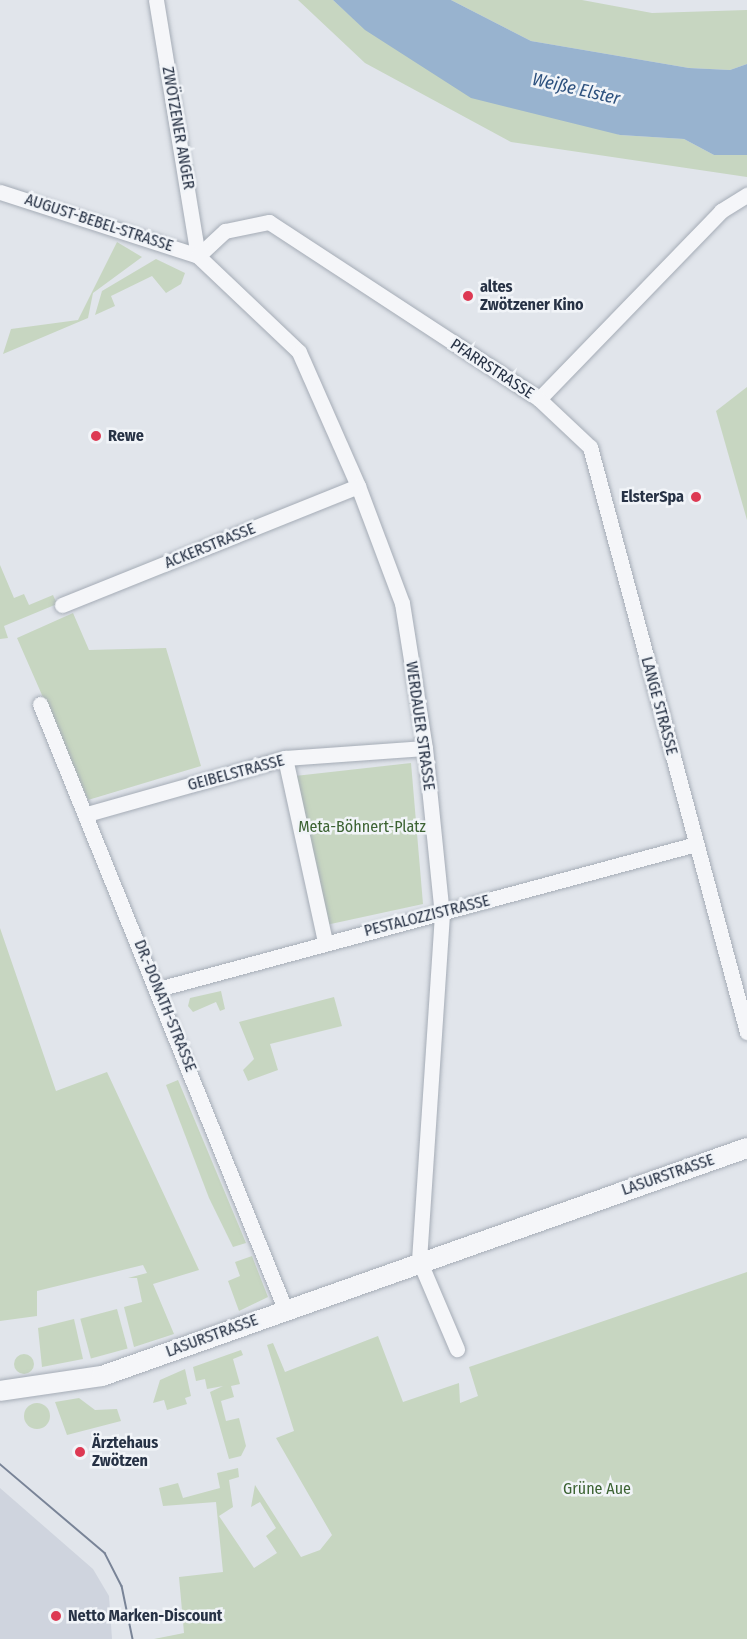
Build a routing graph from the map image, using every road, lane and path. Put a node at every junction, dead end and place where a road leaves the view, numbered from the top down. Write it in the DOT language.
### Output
graph roads {
  1 [pos="156,0"];
  2 [pos="0,192"];
  3 [pos="747,195"];
  4 [pos="198,256"];
  5 [pos="539,399"];
  6 [pos="358,486"];
  7 [pos="62,605"];
  8 [pos="40,704"];
  9 [pos="425,748"];
  10 [pos="285,759"];
  11 [pos="87,814"];
  12 [pos="696,844"];
  13 [pos="442,914"];
  14 [pos="325,941"];
  15 [pos="158,989"];
  16 [pos="747,1032"];
  17 [pos="747,1148"];
  18 [pos="419,1260"];
  19 [pos="285,1309"];
  20 [pos="457,1349"];
  21 [pos="0,1391"];
  1 -- 4 [label="street, ZWÖTZENER ANGER"];
  2 -- 4 [label="street, AUGUST-BEBEL-STRASSE"];
  3 -- 5 [label="street, PFARRSTRASSE"];
  4 -- 5 [label="street, PFARRSTRASSE"];
  4 -- 6 [label="street, WERDAUER STRASSE"];
  5 -- 12 [label="street, LANGE STRASSE"];
  6 -- 7 [label="street, ACKERSTRASSE"];
  6 -- 9 [label="street, WERDAUER STRASSE"];
  8 -- 11 [label="street, DR.-DONATH-STRASSE"];
  9 -- 10 [label="street, GEIBELSTRASSE"];
  9 -- 13 [label="street, WERDAUER STRASSE"];
  10 -- 11 [label="street, GEIBELSTRASSE"];
  10 -- 14 [label="street"];
  11 -- 15 [label="street, DR.-DONATH-STRASSE"];
  12 -- 13 [label="street, PESTALOZZISTRASSE"];
  12 -- 16 [label="street, LANGE STRASSE"];
  13 -- 14 [label="street, PESTALOZZISTRASSE"];
  13 -- 18 [label="street, WERDAUER STRASSE"];
  14 -- 15 [label="street, PESTALOZZISTRASSE"];
  15 -- 19 [label="street, DR.-DONATH-STRASSE"];
  17 -- 18 [label="street, LASURSTRASSE"];
  18 -- 19 [label="street, LASURSTRASSE"];
  18 -- 20 [label="street"];
  19 -- 21 [label="street, LASURSTRASSE"];
}
